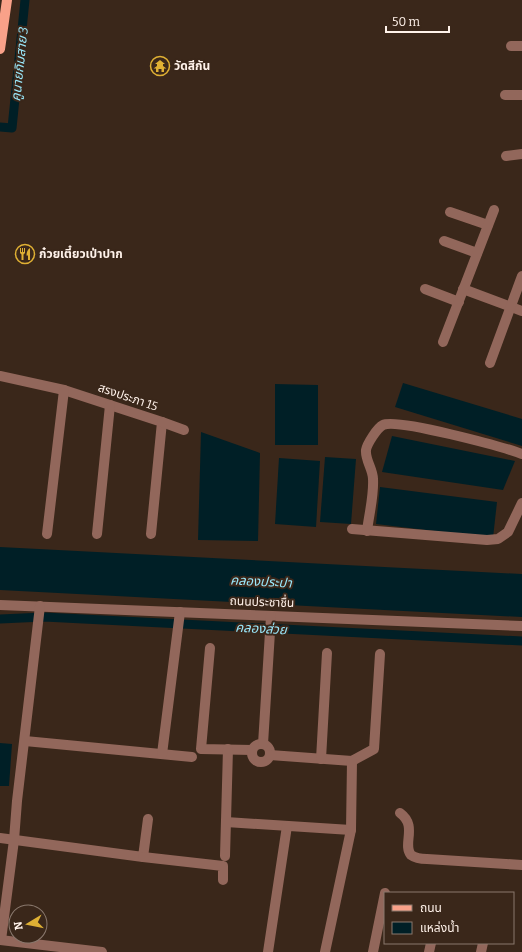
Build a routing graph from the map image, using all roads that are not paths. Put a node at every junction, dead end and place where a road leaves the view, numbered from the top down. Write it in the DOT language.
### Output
graph roads {
  1 [pos="7,0"];
  2 [pos="511,46"];
  3 [pos="522,46"];
  4 [pos="0,49"];
  5 [pos="505,95"];
  6 [pos="522,95"];
  7 [pos="522,154"];
  8 [pos="506,156"];
  9 [pos="494,210"];
  10 [pos="450,212"];
  11 [pos="488,225"];
  12 [pos="444,241"];
  13 [pos="477,254"];
  14 [pos="522,276"];
  15 [pos="425,289"];
  16 [pos="463,289"];
  17 [pos="459,302"];
  18 [pos="511,307"];
  19 [pos="522,311"];
  20 [pos="443,342"];
  21 [pos="490,363"];
  22 [pos="0,376"];
  23 [pos="64,390"];
  24 [pos="110,405"];
  25 [pos="162,422"];
  26 [pos="184,430"];
  27 [pos="522,454"];
  28 [pos="521,507"];
  29 [pos="352,529"];
  30 [pos="368,530"];
  31 [pos="48,534"];
  32 [pos="97,534"];
  33 [pos="151,534"];
  34 [pos="0,605"];
  35 [pos="39,614"];
  36 [pos="271,617"];
  37 [pos="179,620"];
  38 [pos="522,626"];
  39 [pos="210,648"];
  40 [pos="327,653"];
  41 [pos="380,654"];
  42 [pos="25,741"];
  43 [pos="263,744"];
  44 [pos="228,749"];
  45 [pos="252,750"];
  46 [pos="162,754"];
  47 [pos="270,755"];
  48 [pos="192,757"];
  49 [pos="321,759"];
  50 [pos="352,761"];
  51 [pos="400,813"];
  52 [pos="148,819"];
  53 [pos="226,822"];
  54 [pos="287,826"];
  55 [pos="351,830"];
  56 [pos="0,838"];
  57 [pos="14,840"];
  58 [pos="143,856"];
  59 [pos="225,856"];
  60 [pos="522,864"];
  61 [pos="223,880"];
  62 [pos="384,900"];
  63 [pos="1,940"];
  64 [pos="102,952"];
  65 [pos="268,952"];
  66 [pos="327,952"];
  67 [pos="373,952"];
  1 -- 4 [label="main road"];
  2 -- 3 [label="street"];
  5 -- 6 [label="street"];
  7 -- 8 [label="street"];
  9 -- 11 [label="street"];
  10 -- 11 [label="street"];
  11 -- 13 [label="street"];
  12 -- 13 [label="street"];
  13 -- 16 [label="street"];
  14 -- 18 [label="street"];
  15 -- 17 [label="street"];
  16 -- 17 [label="street"];
  16 -- 18 [label="street"];
  17 -- 20 [label="street"];
  18 -- 19 [label="street"];
  18 -- 21 [label="street"];
  22 -- 23 [label="street, สรงประภา 15"];
  23 -- 24 [label="street, สรงประภา 15"];
  23 -- 31 [label="street"];
  24 -- 25 [label="street, สรงประภา 15"];
  24 -- 32 [label="street"];
  25 -- 26 [label="street"];
  25 -- 33 [label="street, สรงประภา 15"];
  27 -- 30 [label="street"];
  28 -- 30 [label="street"];
  29 -- 30 [label="street"];
  34 -- 35 [label="street, ถนนประชาชื่น"];
  35 -- 37 [label="street, ถนนประชาชื่น"];
  35 -- 42 [label="street"];
  36 -- 37 [label="street, ถนนประชาชื่น"];
  36 -- 38 [label="street, ถนนประชาชื่น"];
  36 -- 43 [label="street"];
  37 -- 46 [label="street"];
  39 -- 44 [label="street"];
  40 -- 49 [label="street"];
  41 -- 50 [label="street"];
  42 -- 46 [label="street"];
  42 -- 57 [label="street"];
  43 -- 45 [label="street"];
  43 -- 47 [label="street"];
  44 -- 45 [label="street"];
  44 -- 53 [label="street"];
  45 -- 47 [label="street"];
  46 -- 48 [label="street"];
  47 -- 49 [label="street"];
  49 -- 50 [label="street"];
  50 -- 55 [label="street"];
  51 -- 60 [label="street"];
  52 -- 58 [label="street"];
  53 -- 54 [label="street"];
  53 -- 59 [label="street"];
  54 -- 55 [label="street"];
  54 -- 65 [label="street"];
  55 -- 66 [label="street"];
  56 -- 57 [label="street"];
  57 -- 58 [label="street"];
  57 -- 63 [label="street"];
  58 -- 61 [label="street"];
  62 -- 67 [label="street"];
  63 -- 64 [label="street"];
}
